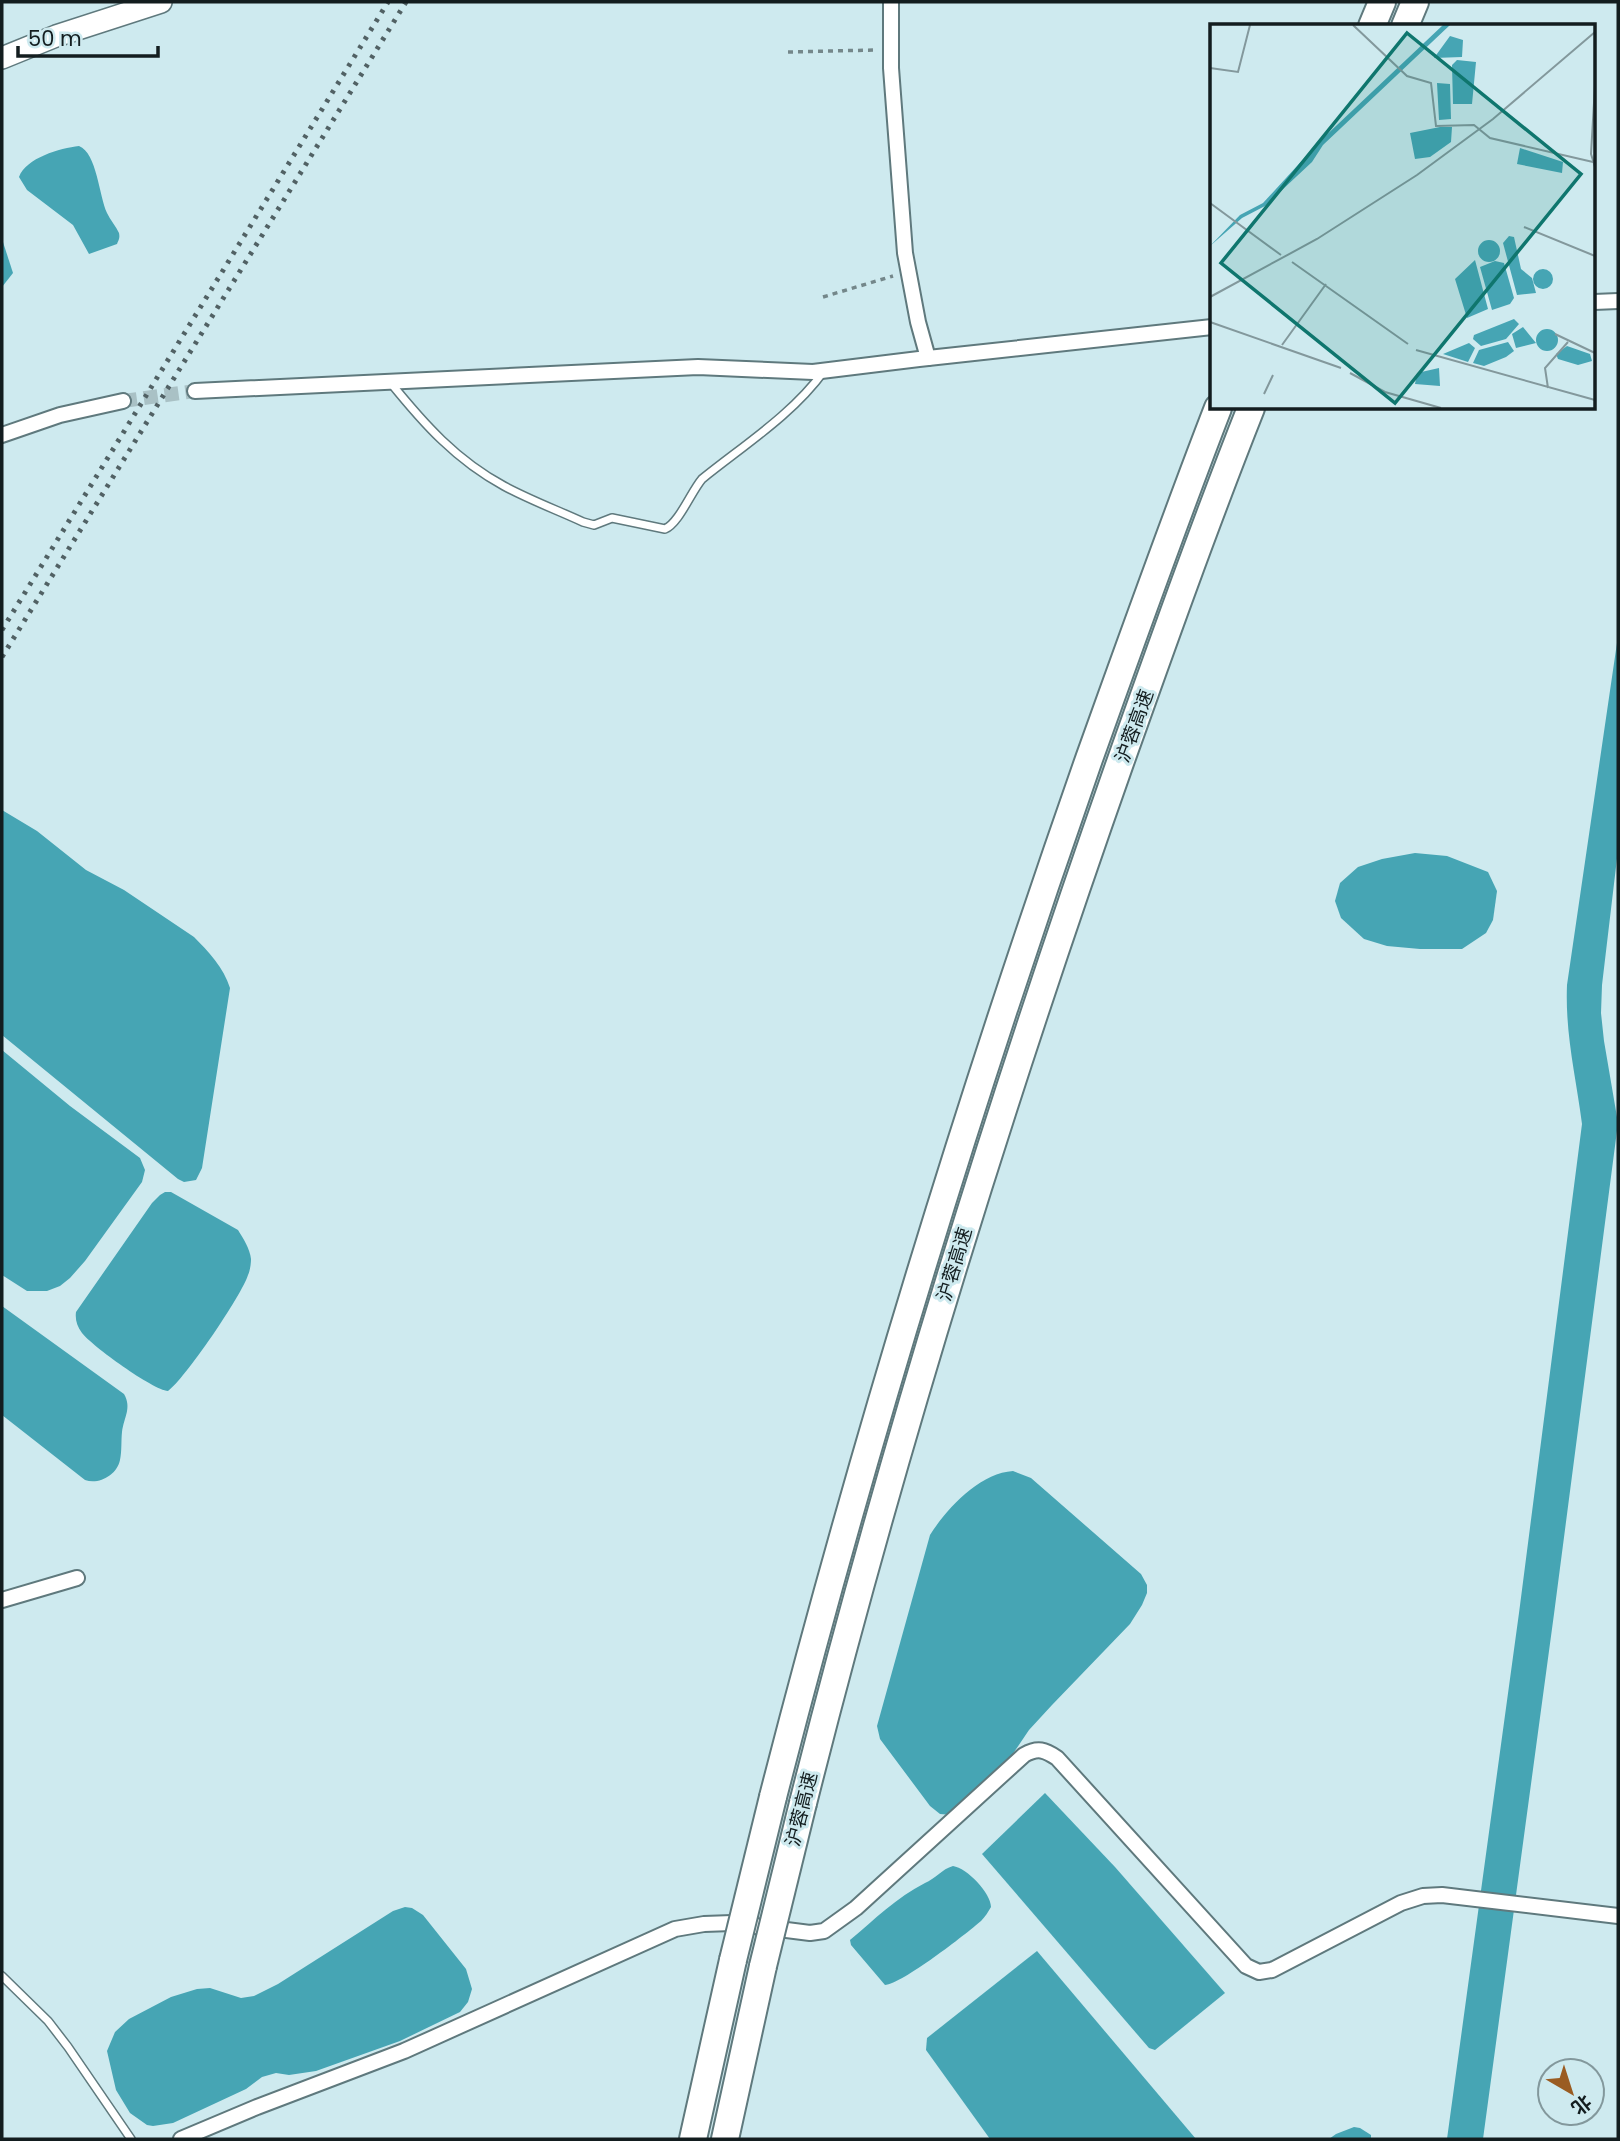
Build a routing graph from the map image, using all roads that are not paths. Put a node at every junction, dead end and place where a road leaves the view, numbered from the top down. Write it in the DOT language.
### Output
graph roads {
  1 [pos="161,2"];
  2 [pos="891,2"];
  3 [pos="1382,2"];
  4 [pos="1415,2"];
  5 [pos="1373,24"];
  6 [pos="1406,24"];
  7 [pos="2,58"];
  8 [pos="1618,301"];
  9 [pos="1596,302"];
  10 [pos="1210,327"];
  11 [pos="928,358"];
  12 [pos="825,370"];
  13 [pos="390,382"];
  14 [pos="195,391"];
  15 [pos="122,401"];
  16 [pos="1217,410"];
  17 [pos="1250,410"];
  18 [pos="2,435"];
  19 [pos="76,1578"];
  20 [pos="2,1600"];
  21 [pos="1618,1916"];
  22 [pos="2,1976"];
  23 [pos="131,2139"];
  24 [pos="181,2139"];
  25 [pos="693,2139"];
  26 [pos="725,2139"];
  1 -- 7 [label="main road"];
  2 -- 11 [label="street"];
  3 -- 5 [label="highway"];
  4 -- 6 [label="highway"];
  8 -- 9 [label="street"];
  10 -- 11 [label="street"];
  11 -- 12 [label="street"];
  12 -- 13 [label="street"];
  12 -- 13 [label="lane"];
  13 -- 14 [label="street"];
  15 -- 18 [label="street"];
  16 -- 25 [label="highway, 沪蓉高速, bridge"];
  17 -- 26 [label="highway, 沪蓉高速, bridge"];
  19 -- 20 [label="street"];
  21 -- 24 [label="street"];
  22 -- 23 [label="lane"];
}
